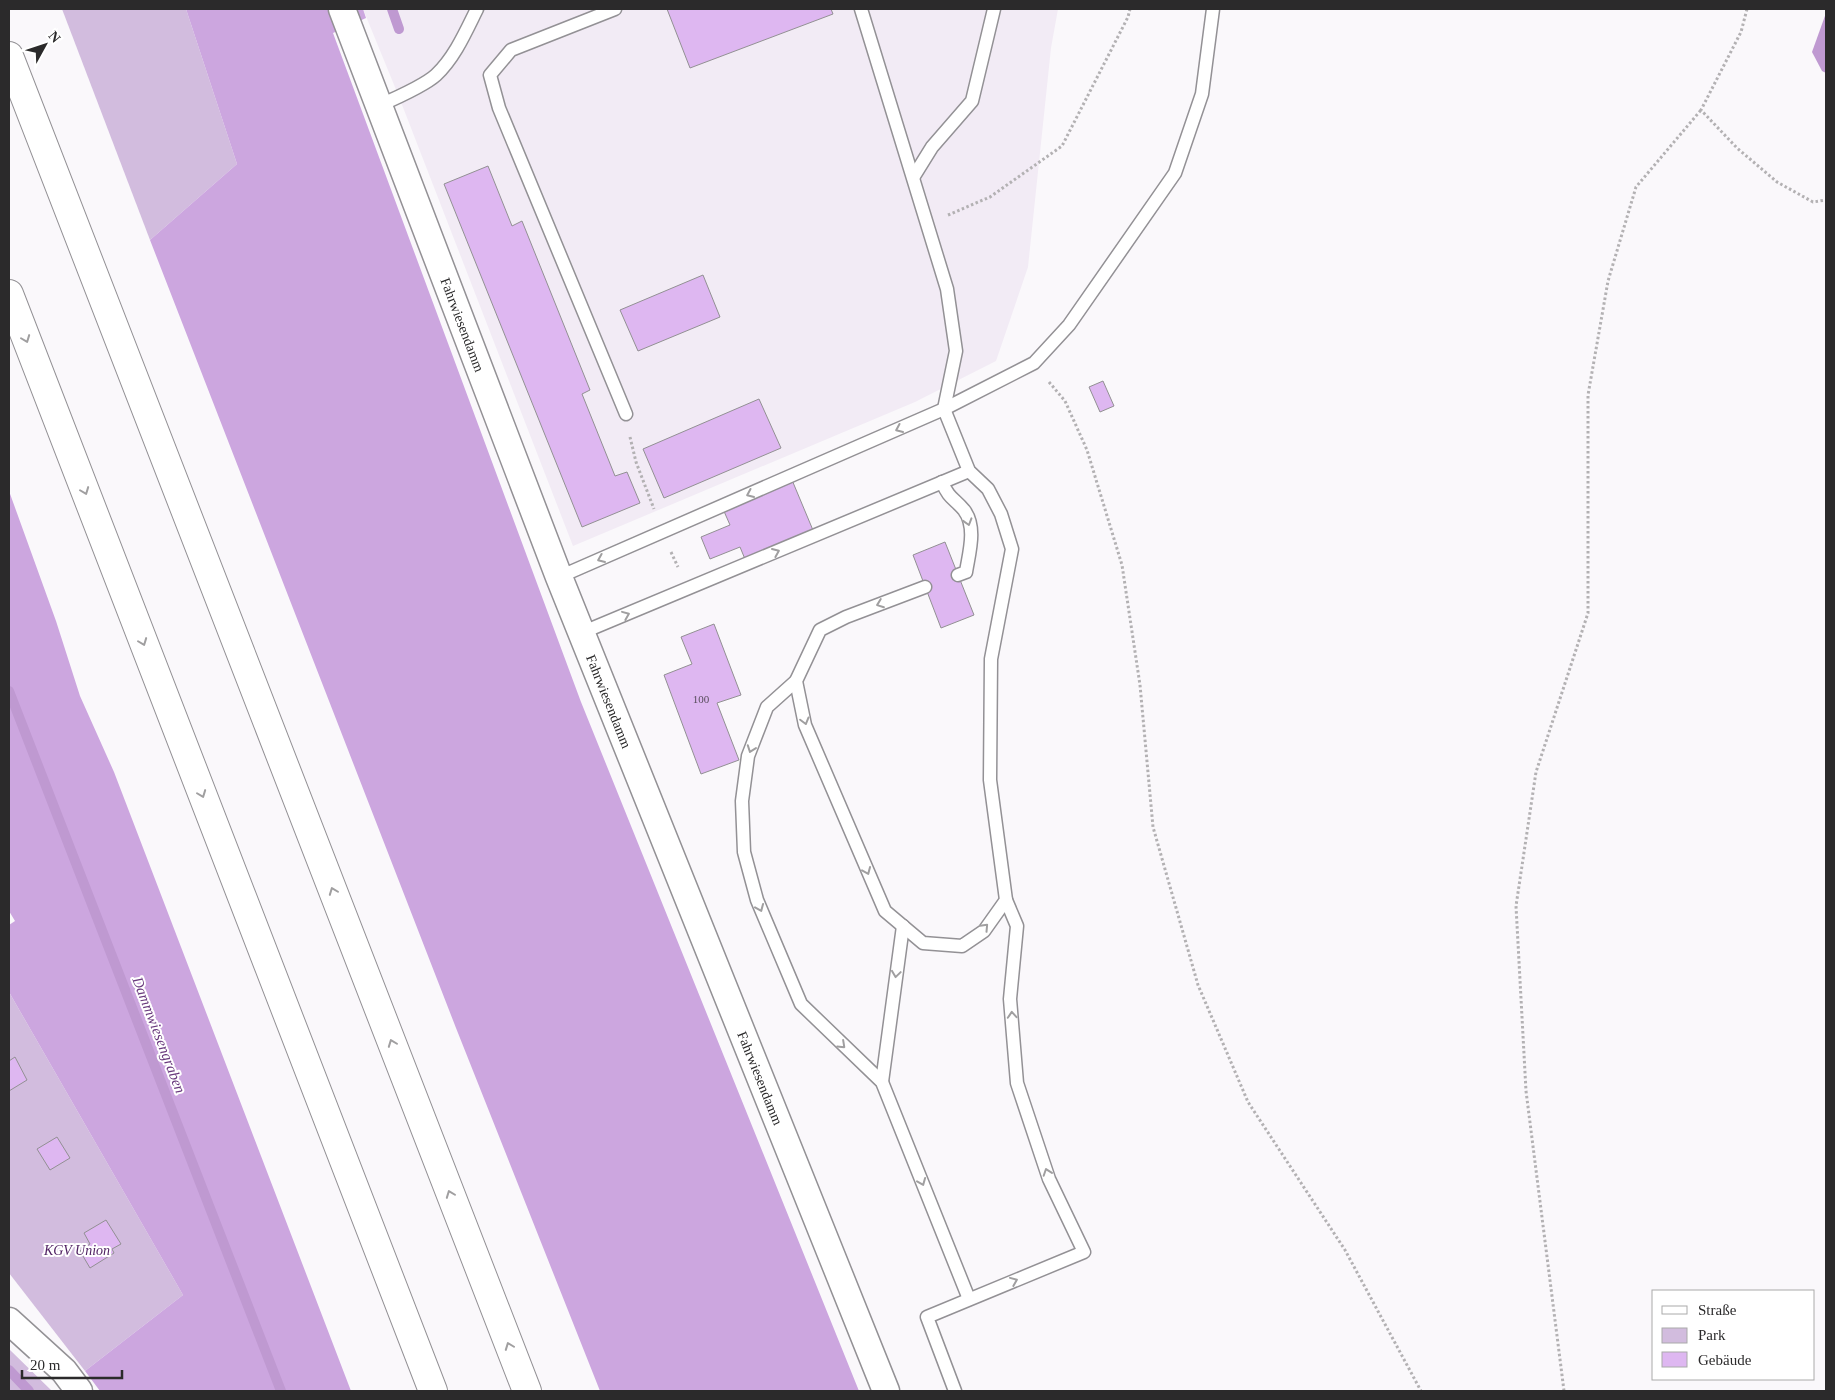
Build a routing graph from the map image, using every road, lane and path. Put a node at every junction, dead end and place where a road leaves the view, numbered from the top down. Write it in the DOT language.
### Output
graph roads {
  1 [pos="342,9"];
  2 [pos="477,9"];
  3 [pos="615,9"];
  4 [pos="861,9"];
  5 [pos="994,9"];
  6 [pos="1130,9"];
  7 [pos="1213,9"];
  8 [pos="1747,9"];
  9 [pos="9,56"];
  10 [pos="378,106"];
  11 [pos="1701,110"];
  12 [pos="914,176"];
  13 [pos="1826,200"];
  14 [pos="927,224"];
  15 [pos="9,294"];
  16 [pos="1034,363"];
  17 [pos="944,409"];
  18 [pos="626,414"];
  19 [pos="969,471"];
  20 [pos="942,482"];
  21 [pos="663,532"];
  22 [pos="958,575"];
  23 [pos="558,577"];
  24 [pos="926,587"];
  25 [pos="687,590"];
  26 [pos="581,633"];
  27 [pos="796,681"];
  28 [pos="1006,900"];
  29 [pos="903,926"];
  30 [pos="882,1082"];
  31 [pos="969,1299"];
  32 [pos="9,1321"];
  33 [pos="79,1391"];
  34 [pos="433,1391"];
  35 [pos="527,1391"];
  36 [pos="886,1391"];
  37 [pos="955,1391"];
  38 [pos="1421,1391"];
  39 [pos="1564,1391"];
  1 -- 10 [label="street, Fahrwiesendamm"];
  2 -- 10 [label="lane"];
  3 -- 18 [label="lane"];
  4 -- 12 [label="lane"];
  5 -- 12 [label="lane"];
  6 -- 14 [label="path"];
  7 -- 16 [label="lane"];
  8 -- 11 [label="path"];
  35 -- 9 [label="highway, one-way"];
  10 -- 23 [label="street, Fahrwiesendamm"];
  11 -- 13 [label="path"];
  11 -- 39 [label="path"];
  12 -- 14 [label="lane"];
  14 -- 17 [label="lane"];
  15 -- 34 [label="highway, one-way"];
  16 -- 17 [label="lane"];
  16 -- 38 [label="path"];
  17 -- 19 [label="lane"];
  17 -- 21 [label="lane, one-way"];
  18 -- 21 [label="path"];
  19 -- 20 [label="lane"];
  19 -- 28 [label="lane"];
  20 -- 22 [label="lane, one-way"];
  25 -- 20 [label="lane, one-way"];
  21 -- 23 [label="lane, one-way"];
  21 -- 25 [label="path"];
  23 -- 26 [label="street, Fahrwiesendamm"];
  24 -- 27 [label="lane, one-way"];
  26 -- 25 [label="lane, one-way"];
  26 -- 36 [label="street, Fahrwiesendamm"];
  27 -- 29 [label="lane, one-way"];
  27 -- 30 [label="lane, one-way"];
  29 -- 28 [label="lane, one-way"];
  31 -- 28 [label="lane, one-way"];
  29 -- 30 [label="lane, one-way"];
  30 -- 31 [label="lane, one-way"];
  31 -- 37 [label="lane"];
  32 -- 33 [label="street"];
}
